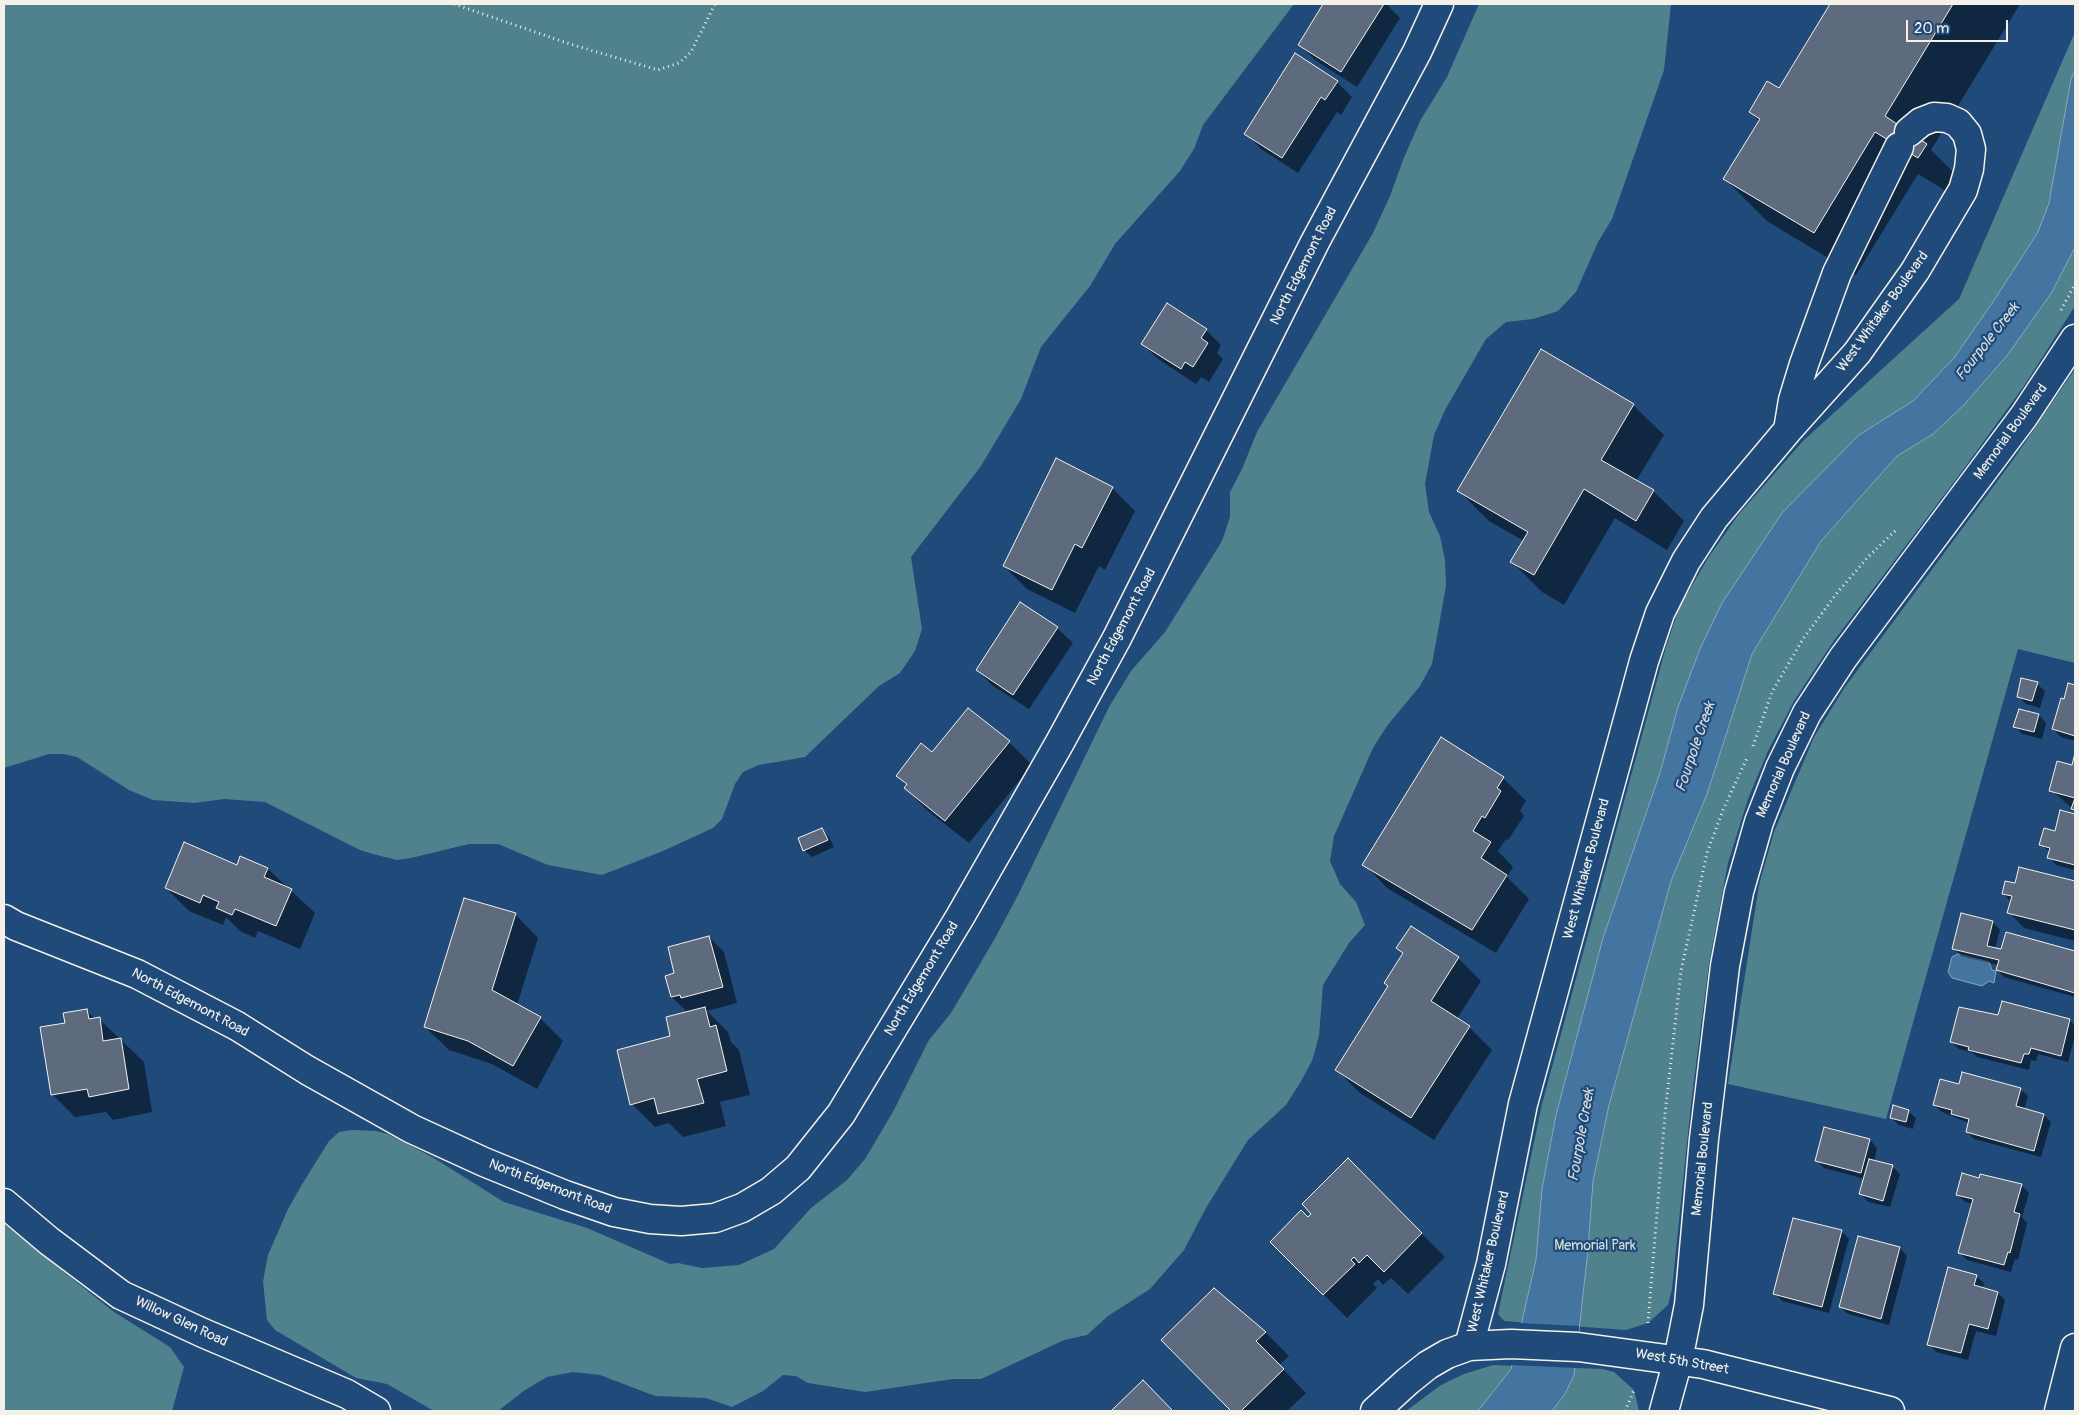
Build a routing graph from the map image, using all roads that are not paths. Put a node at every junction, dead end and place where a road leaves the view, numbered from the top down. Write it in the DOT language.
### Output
graph roads {
  1 [pos="1439,4"];
  2 [pos="2075,339"];
  3 [pos="1788,430"];
  4 [pos="4,919"];
  5 [pos="4,1203"];
  6 [pos="1469,1346"];
  7 [pos="2075,1348"];
  8 [pos="1690,1362"];
  9 [pos="376,1411"];
  10 [pos="1375,1411"];
  11 [pos="1664,1411"];
  12 [pos="1890,1411"];
  13 [pos="2059,1411"];
  1 -- 4 [label="street, North Edgemont Road"];
  2 -- 8 [label="street, Memorial Boulevard"];
  3 -- 3 [label="street, West Whitaker Boulevard"];
  3 -- 6 [label="street, West Whitaker Boulevard"];
  5 -- 9 [label="street, Willow Glen Road"];
  6 -- 8 [label="street, West 5th Street"];
  6 -- 10 [label="street"];
  7 -- 13 [label="street"];
  8 -- 11 [label="street, Memorial Boulevard"];
  8 -- 12 [label="street, West 5th Street"];
}
